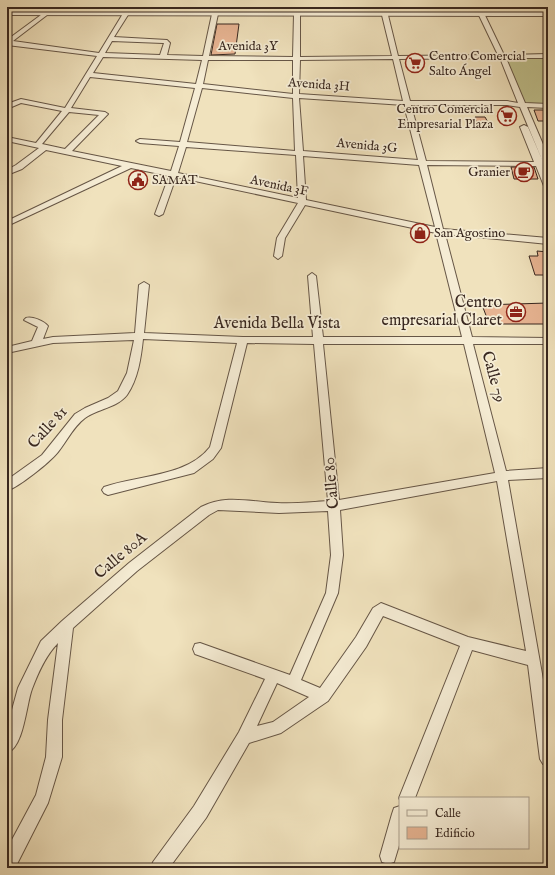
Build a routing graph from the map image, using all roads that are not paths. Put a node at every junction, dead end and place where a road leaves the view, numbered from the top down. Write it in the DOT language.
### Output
graph roads {
  1 [pos="7,10"];
  2 [pos="49,10"];
  3 [pos="128,10"];
  4 [pos="384,10"];
  5 [pos="479,10"];
  6 [pos="548,10"];
  7 [pos="7,13"];
  8 [pos="215,14"];
  9 [pos="297,14"];
  10 [pos="548,14"];
  11 [pos="110,39"];
  12 [pos="7,43"];
  13 [pos="20,44"];
  14 [pos="84,47"];
  15 [pos="548,54"];
  16 [pos="101,55"];
  17 [pos="497,55"];
  18 [pos="163,57"];
  19 [pos="397,57"];
  20 [pos="206,58"];
  21 [pos="296,58"];
  22 [pos="90,75"];
  23 [pos="199,86"];
  24 [pos="296,96"];
  25 [pos="548,99"];
  26 [pos="516,102"];
  27 [pos="408,103"];
  28 [pos="548,106"];
  29 [pos="7,107"];
  30 [pos="67,110"];
  31 [pos="7,139"];
  32 [pos="140,141"];
  33 [pos="184,144"];
  34 [pos="36,146"];
  35 [pos="45,148"];
  36 [pos="66,152"];
  37 [pos="299,152"];
  38 [pos="422,163"];
  39 [pos="538,164"];
  40 [pos="548,165"];
  41 [pos="128,166"];
  42 [pos="7,173"];
  43 [pos="174,175"];
  44 [pos="548,186"];
  45 [pos="302,203"];
  46 [pos="159,214"];
  47 [pos="7,224"];
  48 [pos="440,232"];
  49 [pos="548,241"];
  50 [pos="278,256"];
  51 [pos="312,276"];
  52 [pos="144,284"];
  53 [pos="29,320"];
  54 [pos="139,336"];
  55 [pos="319,339"];
  56 [pos="243,340"];
  57 [pos="467,340"];
  58 [pos="548,341"];
  59 [pos="36,343"];
  60 [pos="7,350"];
  61 [pos="548,474"];
  62 [pos="502,476"];
  63 [pos="7,486"];
  64 [pos="108,490"];
  65 [pos="334,506"];
  66 [pos="67,625"];
  67 [pos="468,643"];
  68 [pos="200,649"];
  69 [pos="534,660"];
  70 [pos="274,675"];
  71 [pos="293,683"];
  72 [pos="543,684"];
  73 [pos="323,696"];
  74 [pos="244,737"];
  75 [pos="7,746"];
  76 [pos="548,759"];
  77 [pos="407,797"];
  78 [pos="399,818"];
  79 [pos="388,856"];
  80 [pos="9,862"];
  81 [pos="158,868"];
  1 -- 2 [label="street"];
  2 -- 3 [label="street"];
  2 -- 7 [label="street"];
  2 -- 12 [label="street"];
  3 -- 4 [label="street"];
  3 -- 8 [label="street"];
  3 -- 11 [label="street"];
  4 -- 5 [label="street"];
  4 -- 9 [label="street"];
  4 -- 19 [label="street, Calle 79"];
  5 -- 6 [label="street"];
  5 -- 10 [label="street"];
  5 -- 17 [label="street"];
  8 -- 9 [label="street"];
  8 -- 20 [label="street"];
  9 -- 21 [label="street"];
  11 -- 16 [label="street"];
  11 -- 18 [label="street"];
  12 -- 13 [label="street, Avenida 3Y"];
  13 -- 14 [label="street"];
  13 -- 16 [label="street, Avenida 3Y"];
  15 -- 17 [label="street, Avenida 3Y"];
  16 -- 18 [label="street, Avenida 3Y"];
  16 -- 22 [label="street"];
  17 -- 19 [label="street, Avenida 3Y"];
  17 -- 26 [label="street"];
  18 -- 20 [label="street, Avenida 3Y"];
  19 -- 21 [label="street, Avenida 3Y"];
  19 -- 27 [label="street, Calle 79"];
  20 -- 21 [label="street, Avenida 3Y"];
  20 -- 23 [label="street"];
  21 -- 24 [label="street"];
  22 -- 23 [label="street, Avenida 3H"];
  22 -- 30 [label="street"];
  23 -- 24 [label="street, Avenida 3H"];
  23 -- 33 [label="street"];
  24 -- 27 [label="street, Avenida 3H"];
  24 -- 37 [label="street"];
  25 -- 26 [label="street"];
  26 -- 27 [label="street, Avenida 3H"];
  26 -- 28 [label="street, Avenida 3H"];
  26 -- 39 [label="street"];
  26 -- 40 [label="street"];
  27 -- 38 [label="street, Calle 79"];
  29 -- 30 [label="street"];
  30 -- 34 [label="street"];
  30 -- 36 [label="street"];
  31 -- 34 [label="street, Avenida 3F"];
  32 -- 33 [label="street, Avenida 3G"];
  33 -- 37 [label="street, Avenida 3G"];
  33 -- 43 [label="street"];
  34 -- 35 [label="street, Avenida 3F"];
  35 -- 36 [label="street, Avenida 3F"];
  35 -- 42 [label="street"];
  36 -- 41 [label="street, Avenida 3F"];
  37 -- 38 [label="street, Avenida 3G"];
  37 -- 45 [label="street"];
  38 -- 39 [label="street, Avenida 3G"];
  38 -- 48 [label="street, Calle 79"];
  39 -- 40 [label="street, Avenida 3G"];
  39 -- 44 [label="street"];
  41 -- 43 [label="street, Avenida 3F"];
  41 -- 47 [label="street"];
  43 -- 45 [label="street, Avenida 3F"];
  43 -- 46 [label="street"];
  45 -- 48 [label="street, Avenida 3F"];
  45 -- 50 [label="street"];
  48 -- 49 [label="street, Avenida 3F"];
  48 -- 57 [label="street, Calle 79"];
  51 -- 55 [label="street, Calle 80"];
  52 -- 54 [label="street, Calle 81"];
  53 -- 59 [label="street"];
  54 -- 56 [label="street, Avenida Bella Vista"];
  54 -- 59 [label="street, Avenida Bella Vista"];
  54 -- 63 [label="street, Calle 81"];
  55 -- 56 [label="street, Avenida Bella Vista"];
  55 -- 57 [label="street, Avenida Bella Vista"];
  55 -- 65 [label="street, Calle 80"];
  56 -- 64 [label="street"];
  57 -- 58 [label="street, Avenida Bella Vista"];
  57 -- 62 [label="street, Calle 79"];
  59 -- 60 [label="street, Avenida Bella Vista"];
  61 -- 62 [label="street, Calle 80A"];
  62 -- 65 [label="street, Calle 80A"];
  62 -- 69 [label="street, Calle 79"];
  65 -- 66 [label="street, Calle 80A"];
  65 -- 71 [label="street, Calle 80"];
  66 -- 75 [label="street, Calle 80A"];
  66 -- 80 [label="street"];
  67 -- 69 [label="street"];
  67 -- 73 [label="street"];
  67 -- 77 [label="street"];
  68 -- 70 [label="street"];
  69 -- 72 [label="street, Calle 79"];
  70 -- 71 [label="street"];
  70 -- 74 [label="street"];
  71 -- 73 [label="street"];
  72 -- 76 [label="street, Calle 79"];
  73 -- 74 [label="street"];
  74 -- 81 [label="street"];
  78 -- 79 [label="street"];
}
